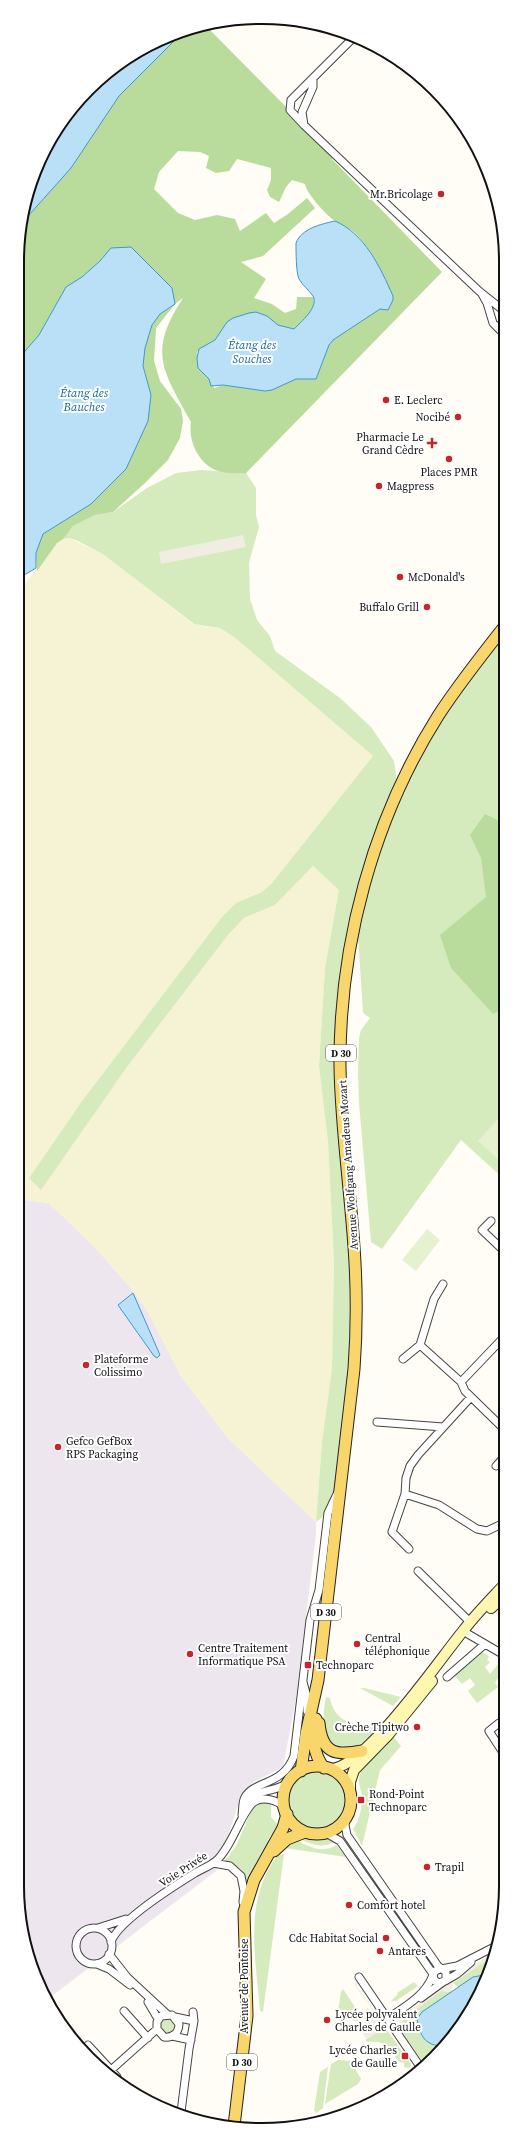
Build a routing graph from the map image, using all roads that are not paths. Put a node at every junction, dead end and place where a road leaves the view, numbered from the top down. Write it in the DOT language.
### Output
graph roads {
  1 [pos="350,41"];
  2 [pos="313,78"];
  3 [pos="304,125"];
  4 [pos="479,291"];
  5 [pos="499,307"];
  6 [pos="499,329"];
  7 [pos="499,635"];
  8 [pos="491,1221"];
  9 [pos="499,1246"];
  10 [pos="443,1284"];
  11 [pos="499,1342"];
  12 [pos="420,1345"];
  13 [pos="403,1359"];
  14 [pos="460,1382"];
  15 [pos="472,1397"];
  16 [pos="377,1422"];
  17 [pos="499,1423"];
  18 [pos="443,1427"];
  19 [pos="499,1463"];
  20 [pos="496,1466"];
  21 [pos="340,1488"];
  22 [pos="405,1494"];
  23 [pos="499,1525"];
  24 [pos="409,1549"];
  25 [pos="418,1571"];
  26 [pos="499,1590"];
  27 [pos="499,1601"];
  28 [pos="470,1622"];
  29 [pos="466,1632"];
  30 [pos="485,1644"];
  31 [pos="499,1652"];
  32 [pos="447,1677"];
  33 [pos="302,1680"];
  34 [pos="318,1680"];
  35 [pos="421,1693"];
  36 [pos="318,1709"];
  37 [pos="499,1723"];
  38 [pos="307,1729"];
  39 [pos="499,1746"];
  40 [pos="362,1750"];
  41 [pos="327,1768"];
  42 [pos="301,1771"];
  43 [pos="290,1781"];
  44 [pos="350,1792"];
  45 [pos="285,1811"];
  46 [pos="242,1815"];
  47 [pos="346,1819"];
  48 [pos="237,1830"];
  49 [pos="305,1832"];
  50 [pos="326,1833"];
  51 [pos="213,1863"];
  52 [pos="258,1872"];
  53 [pos="244,1912"];
  54 [pos="131,1917"];
  55 [pos="96,1928"];
  56 [pos="111,1942"];
  57 [pos="490,1949"];
  58 [pos="109,1954"];
  59 [pos="474,1958"];
  60 [pos="97,1964"];
  61 [pos="441,1969"];
  62 [pos="433,1974"];
  63 [pos="359,1977"];
  64 [pos="444,1982"];
  65 [pos="413,2001"];
  66 [pos="124,2011"];
  67 [pos="193,2012"];
  68 [pos="171,2016"];
  69 [pos="388,2018"];
  70 [pos="158,2019"];
  71 [pos="194,2021"];
  72 [pos="157,2029"];
  73 [pos="172,2036"];
  74 [pos="148,2038"];
  75 [pos="190,2040"];
  76 [pos="88,2046"];
  77 [pos="418,2064"];
  78 [pos="106,2065"];
  79 [pos="111,2070"];
  80 [pos="181,2109"];
  81 [pos="235,2121"];
  1 -- 2 [label="street"];
  2 -- 3 [label="street"];
  2 -- 3 [label="street"];
  3 -- 4 [label="street"];
  4 -- 5 [label="street"];
  4 -- 6 [label="street"];
  7 -- 21 [label="main road, Avenue Wolfgang Amadeus Mozart / D 30"];
  8 -- 9 [label="street"];
  10 -- 12 [label="street"];
  11 -- 14 [label="street"];
  12 -- 13 [label="street"];
  12 -- 14 [label="street"];
  14 -- 15 [label="street"];
  15 -- 17 [label="street"];
  15 -- 18 [label="street"];
  16 -- 18 [label="street"];
  18 -- 22 [label="street"];
  19 -- 20 [label="street"];
  21 -- 33 [label="street"];
  21 -- 34 [label="main road, Avenue Wolfgang Amadeus Mozart / D 30"];
  22 -- 23 [label="street"];
  22 -- 24 [label="street"];
  25 -- 28 [label="street"];
  26 -- 28 [label="street"];
  27 -- 29 [label="street"];
  28 -- 29 [label="street"];
  29 -- 30 [label="street"];
  29 -- 35 [label="street"];
  29 -- 35 [label="street"];
  30 -- 31 [label="street"];
  30 -- 32 [label="street"];
  33 -- 38 [label="street"];
  33 -- 46 [label="street"];
  34 -- 36 [label="main road, D 30"];
  34 -- 38 [label="main road, D 30"];
  35 -- 40 [label="street"];
  35 -- 44 [label="street"];
  36 -- 40 [label="main road"];
  36 -- 41 [label="main road, D 30"];
  37 -- 39 [label="street"];
  38 -- 42 [label="main road, D 30"];
  40 -- 41 [label="street"];
  41 -- 42 [label="main road"];
  41 -- 44 [label="main road"];
  42 -- 43 [label="main road"];
  43 -- 45 [label="main road"];
  43 -- 46 [label="street"];
  44 -- 47 [label="main road"];
  45 -- 48 [label="street"];
  45 -- 49 [label="main road"];
  45 -- 52 [label="main road, Avenue de Pontoise / D 30"];
  46 -- 48 [label="street"];
  47 -- 50 [label="main road"];
  47 -- 61 [label="street"];
  48 -- 51 [label="street, Voie Privée"];
  49 -- 50 [label="main road"];
  49 -- 52 [label="main road, Avenue de Pontoise / D 30"];
  50 -- 62 [label="street"];
  51 -- 53 [label="street"];
  51 -- 54 [label="street, Voie Privée"];
  52 -- 53 [label="main road, Avenue de Pontoise / D 30"];
  53 -- 81 [label="main road, Avenue de Pontoise / D 30"];
  54 -- 55 [label="street"];
  54 -- 56 [label="street"];
  55 -- 56 [label="street"];
  55 -- 60 [label="street"];
  56 -- 58 [label="street"];
  57 -- 59 [label="street"];
  58 -- 60 [label="street"];
  58 -- 68 [label="street"];
  59 -- 61 [label="street"];
  59 -- 64 [label="street"];
  60 -- 70 [label="street"];
  61 -- 62 [label="street"];
  61 -- 64 [label="street"];
  62 -- 64 [label="street"];
  62 -- 65 [label="street"];
  63 -- 69 [label="street"];
  64 -- 65 [label="street"];
  65 -- 69 [label="street"];
  66 -- 74 [label="street"];
  67 -- 71 [label="street"];
  68 -- 70 [label="street"];
  68 -- 71 [label="street"];
  68 -- 73 [label="street"];
  69 -- 77 [label="street"];
  70 -- 72 [label="street"];
  71 -- 75 [label="street"];
  72 -- 73 [label="street"];
  72 -- 74 [label="street"];
  73 -- 75 [label="street"];
  74 -- 79 [label="street"];
  75 -- 80 [label="street"];
  76 -- 78 [label="street"];
}
